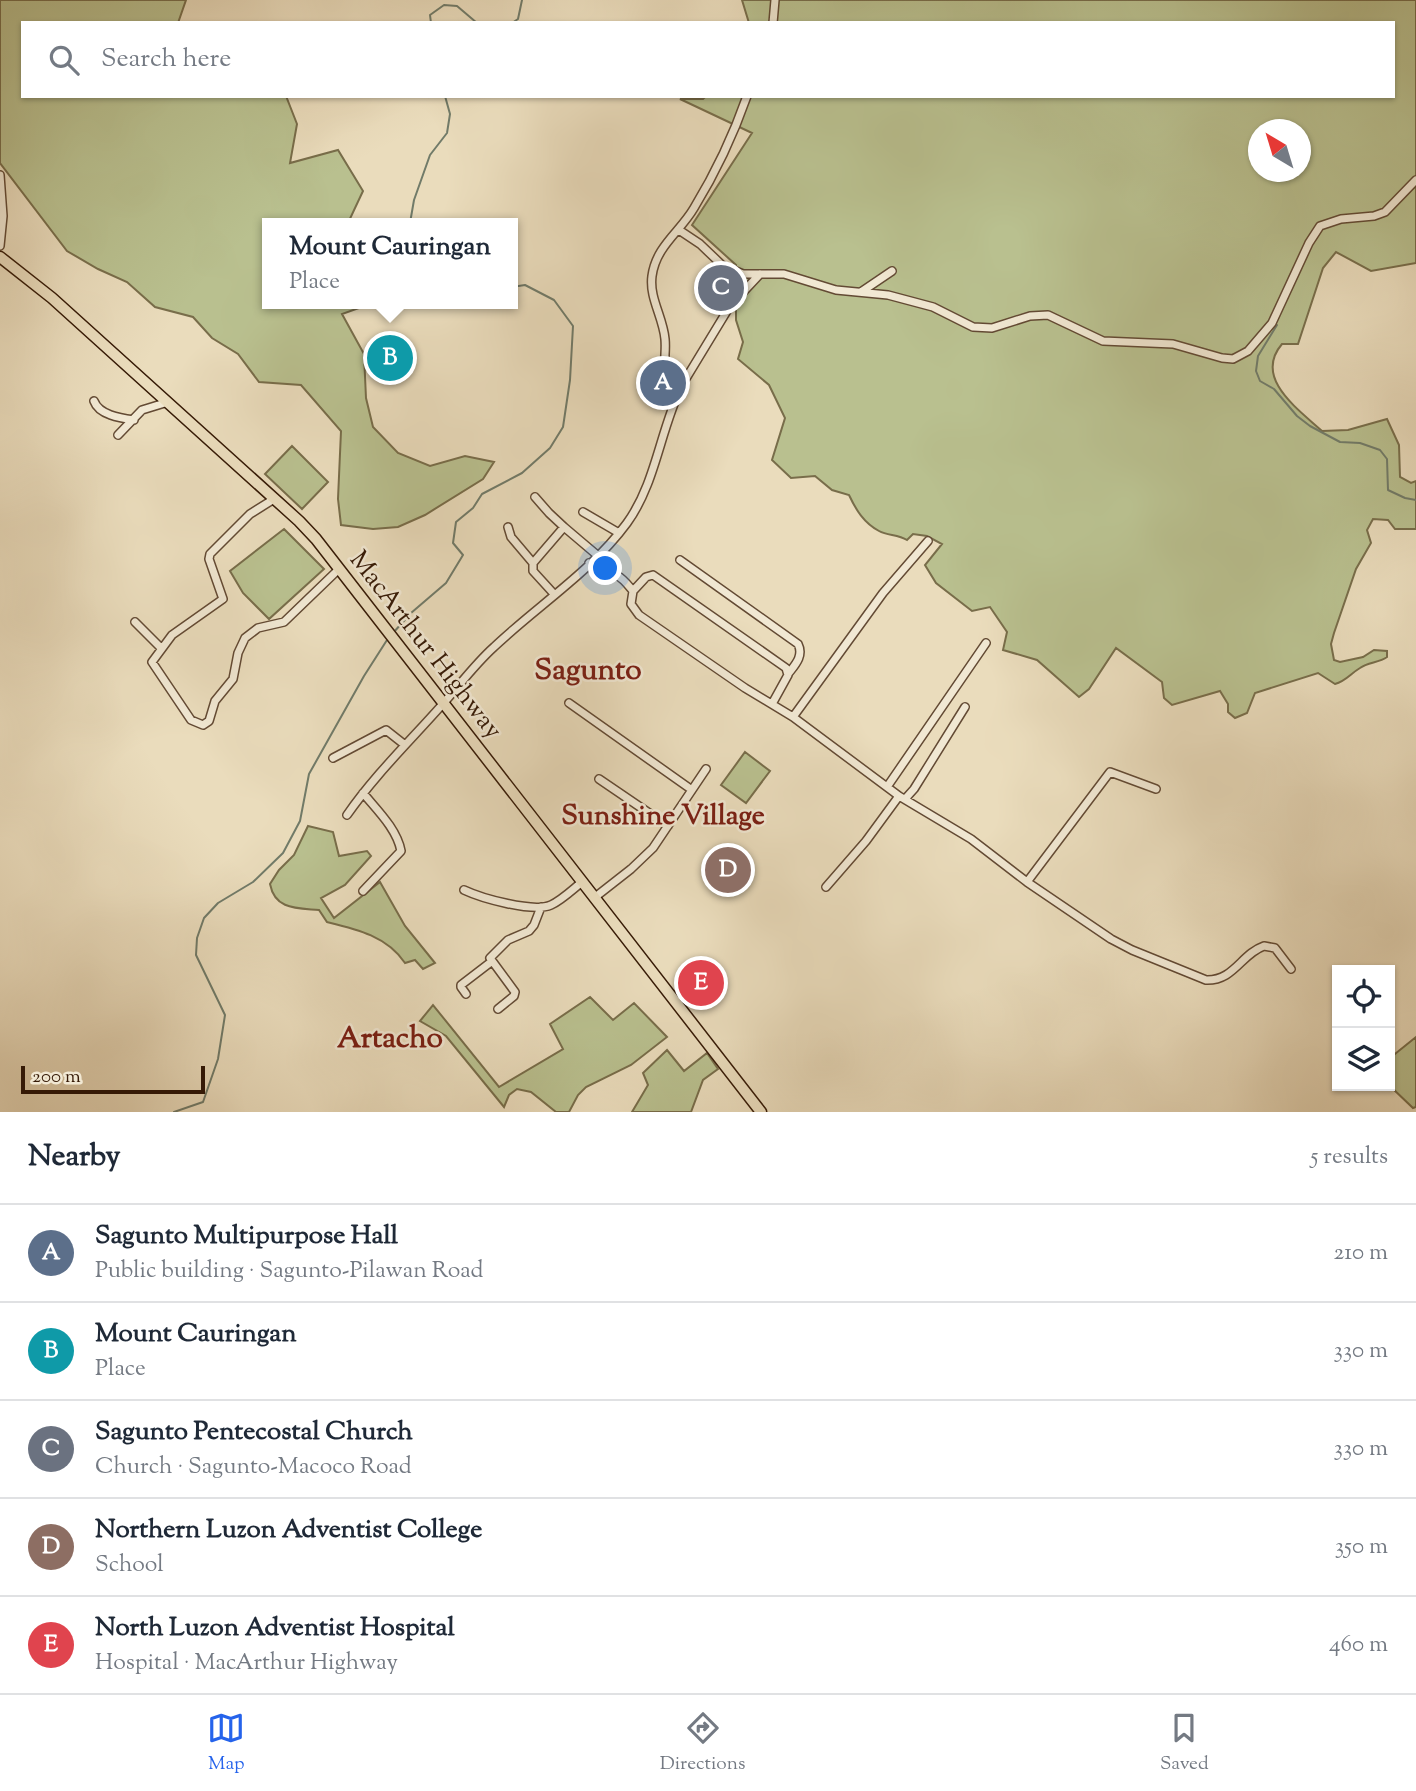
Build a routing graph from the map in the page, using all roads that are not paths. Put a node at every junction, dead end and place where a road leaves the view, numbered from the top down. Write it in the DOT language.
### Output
graph roads {
  1 [pos="775,0"];
  2 [pos="773,21"];
  3 [pos="746,98"];
  4 [pos="0,175"];
  5 [pos="1416,180"];
  6 [pos="679,230"];
  7 [pos="0,246"];
  8 [pos="0,257"];
  9 [pos="892,271"];
  10 [pos="761,274"];
  11 [pos="861,292"];
  12 [pos="682,385"];
  13 [pos="94,401"];
  14 [pos="168,402"];
  15 [pos="134,420"];
  16 [pos="118,435"];
  17 [pos="535,497"];
  18 [pos="274,499"];
  19 [pos="583,512"];
  20 [pos="508,527"];
  21 [pos="564,527"];
  22 [pos="619,533"];
  23 [pos="928,541"];
  24 [pos="597,555"];
  25 [pos="680,561"];
  26 [pos="533,563"];
  27 [pos="589,563"];
  28 [pos="339,569"];
  29 [pos="633,591"];
  30 [pos="554,594"];
  31 [pos="135,622"];
  32 [pos="986,643"];
  33 [pos="161,648"];
  34 [pos="788,675"];
  35 [pos="445,702"];
  36 [pos="569,703"];
  37 [pos="772,704"];
  38 [pos="965,707"];
  39 [pos="793,716"];
  40 [pos="405,746"];
  41 [pos="333,758"];
  42 [pos="706,769"];
  43 [pos="599,779"];
  44 [pos="887,787"];
  45 [pos="1156,789"];
  46 [pos="692,790"];
  47 [pos="362,793"];
  48 [pos="902,798"];
  49 [pos="347,815"];
  50 [pos="668,826"];
  51 [pos="582,882"];
  52 [pos="1027,882"];
  53 [pos="826,887"];
  54 [pos="464,890"];
  55 [pos="363,891"];
  56 [pos="594,898"];
  57 [pos="541,907"];
  58 [pos="491,962"];
  59 [pos="1291,970"];
  60 [pos="466,994"];
  61 [pos="498,1009"];
  62 [pos="761,1112"];
  1 -- 2 [label="street"];
  3 -- 6 [label="street"];
  4 -- 7 [label="street"];
  5 -- 11 [label="street"];
  6 -- 10 [label="street"];
  6 -- 12 [label="street"];
  8 -- 14 [label="highway, MacArthur Highway"];
  9 -- 11 [label="street"];
  10 -- 11 [label="street"];
  10 -- 12 [label="street"];
  12 -- 22 [label="street"];
  13 -- 15 [label="street"];
  14 -- 15 [label="street"];
  14 -- 18 [label="highway, MacArthur Highway"];
  15 -- 16 [label="street"];
  17 -- 21 [label="street"];
  18 -- 28 [label="highway, MacArthur Highway"];
  18 -- 33 [label="street"];
  19 -- 22 [label="street"];
  20 -- 26 [label="street"];
  21 -- 24 [label="street"];
  21 -- 26 [label="street"];
  22 -- 24 [label="street"];
  23 -- 39 [label="street"];
  24 -- 27 [label="street"];
  25 -- 34 [label="street"];
  26 -- 30 [label="street"];
  27 -- 29 [label="street"];
  27 -- 30 [label="street"];
  28 -- 33 [label="street"];
  28 -- 35 [label="highway, MacArthur Highway"];
  29 -- 34 [label="street"];
  29 -- 37 [label="street"];
  30 -- 35 [label="street"];
  31 -- 33 [label="street"];
  32 -- 44 [label="street"];
  34 -- 37 [label="street"];
  35 -- 40 [label="street"];
  35 -- 51 [label="highway, MacArthur Highway"];
  36 -- 46 [label="street"];
  37 -- 39 [label="street"];
  38 -- 48 [label="street"];
  39 -- 44 [label="street"];
  40 -- 41 [label="street"];
  40 -- 47 [label="street"];
  42 -- 46 [label="street"];
  43 -- 50 [label="street"];
  44 -- 48 [label="street"];
  45 -- 52 [label="street"];
  46 -- 50 [label="street"];
  47 -- 49 [label="street"];
  47 -- 55 [label="street"];
  48 -- 52 [label="street"];
  48 -- 53 [label="street"];
  50 -- 56 [label="street"];
  51 -- 56 [label="highway, MacArthur Highway"];
  51 -- 57 [label="street"];
  52 -- 59 [label="street"];
  54 -- 57 [label="street"];
  56 -- 62 [label="highway, MacArthur Highway"];
  57 -- 58 [label="street"];
  58 -- 60 [label="street"];
  58 -- 61 [label="street"];
}
